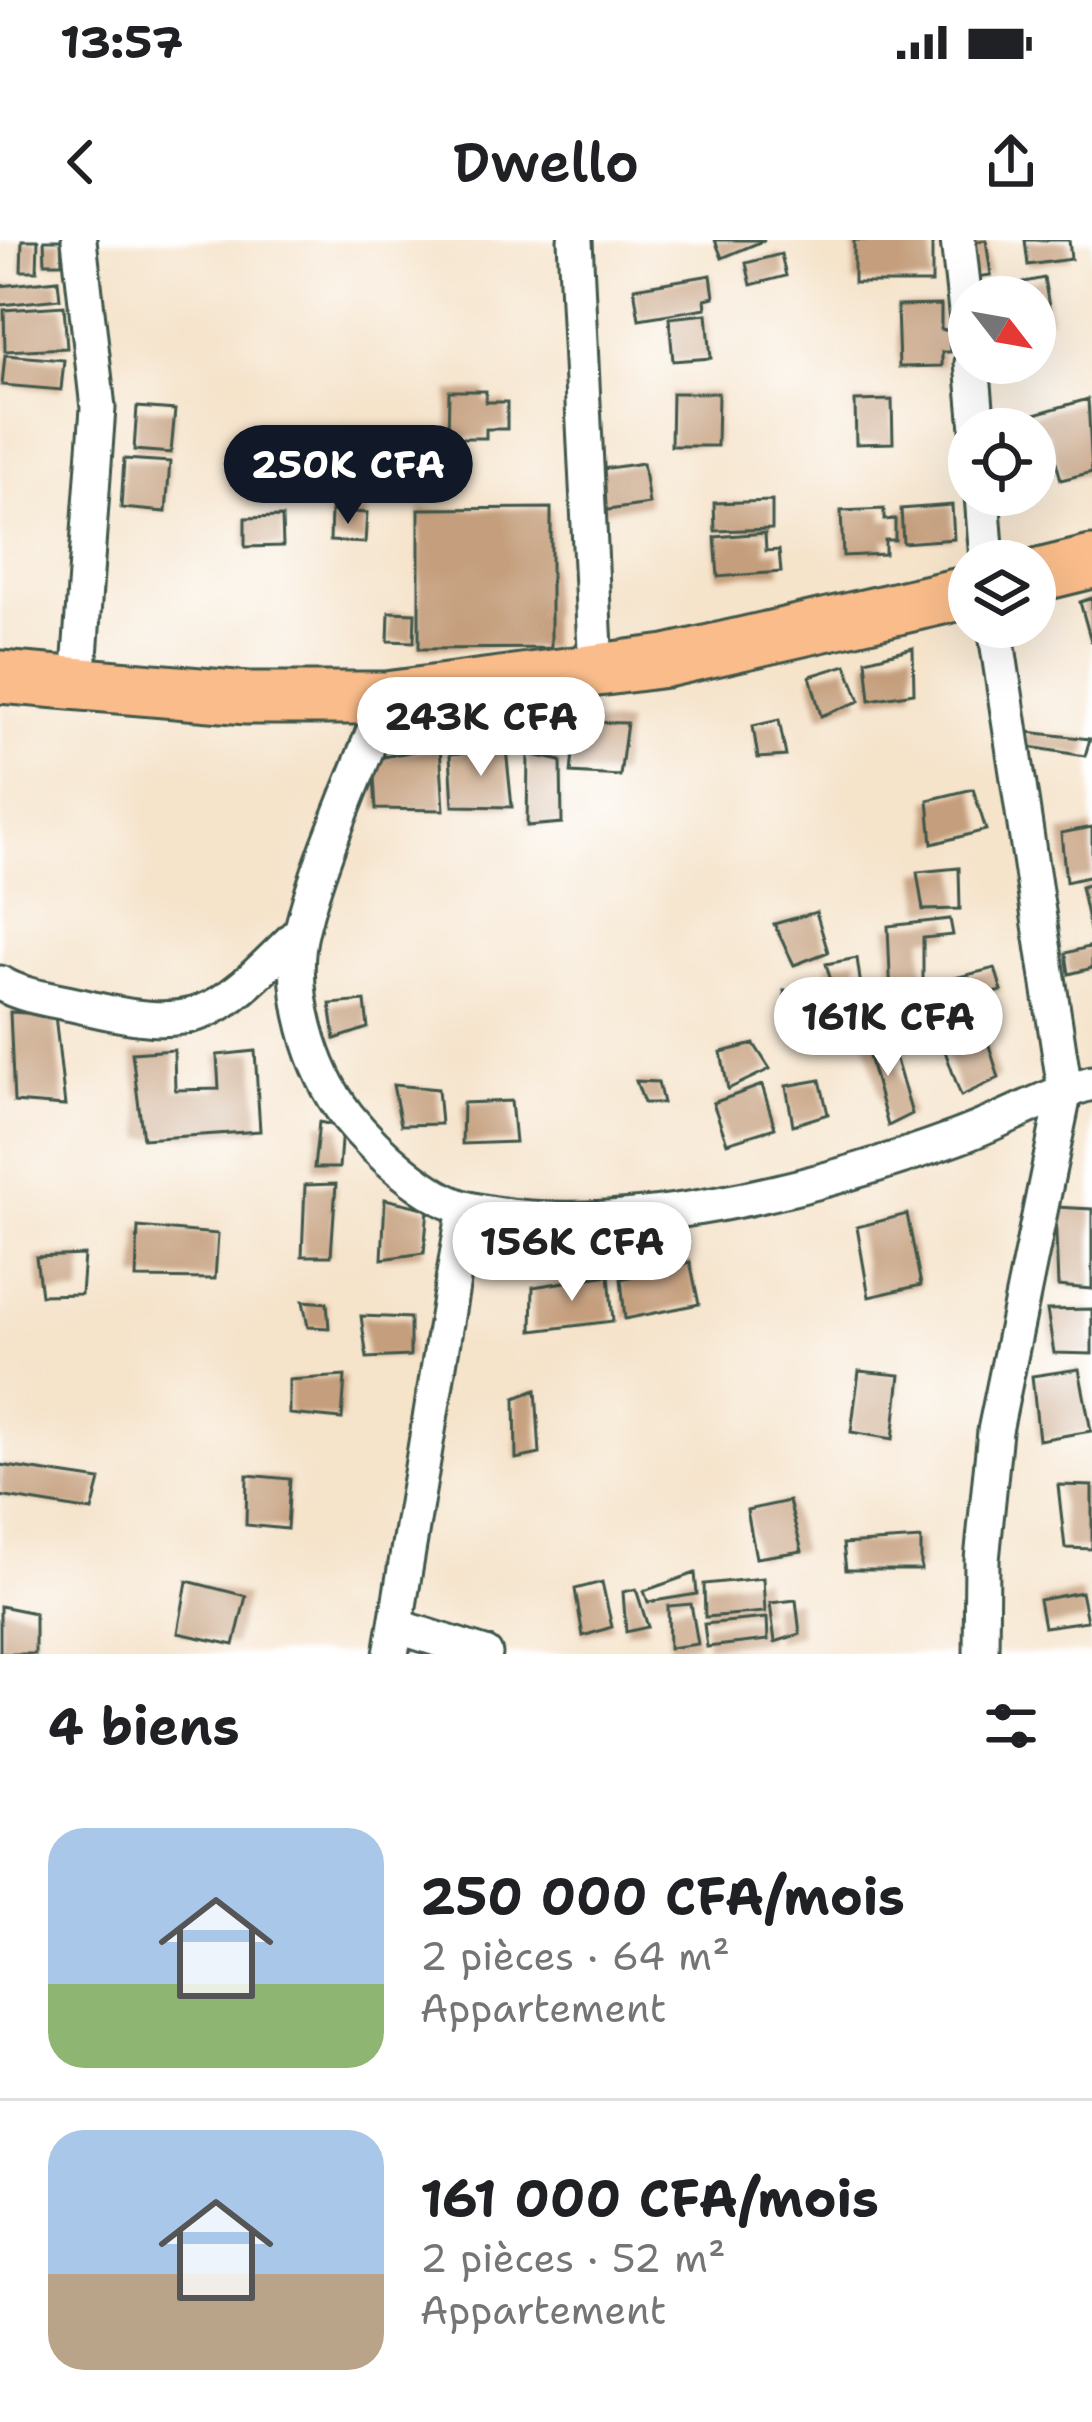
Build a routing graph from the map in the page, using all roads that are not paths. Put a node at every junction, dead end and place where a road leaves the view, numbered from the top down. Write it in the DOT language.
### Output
graph roads {
  1 [pos="79,240"];
  2 [pos="575,240"];
  3 [pos="958,240"];
  4 [pos="962,276"];
  5 [pos="1092,562"];
  6 [pos="1056,571"];
  7 [pos="948,597"];
  8 [pos="999,648"];
  9 [pos="596,669"];
  10 [pos="0,677"];
  11 [pos="78,685"];
  12 [pos="386,698"];
  13 [pos="301,931"];
  14 [pos="0,983"];
  15 [pos="1078,1086"];
  16 [pos="464,1208"];
  17 [pos="394,1640"];
  18 [pos="485,1654"];
  19 [pos="981,1654"];
  1 -- 11 [label="street"];
  2 -- 9 [label="street"];
  3 -- 4 [label="street"];
  5 -- 6 [label="highway"];
  7 -- 9 [label="highway"];
  8 -- 15 [label="street"];
  9 -- 12 [label="highway"];
  10 -- 11 [label="highway"];
  11 -- 12 [label="highway"];
  12 -- 13 [label="street"];
  13 -- 14 [label="street"];
  13 -- 16 [label="street"];
  15 -- 16 [label="street"];
  15 -- 19 [label="street"];
  16 -- 17 [label="street"];
  17 -- 18 [label="street"];
}
